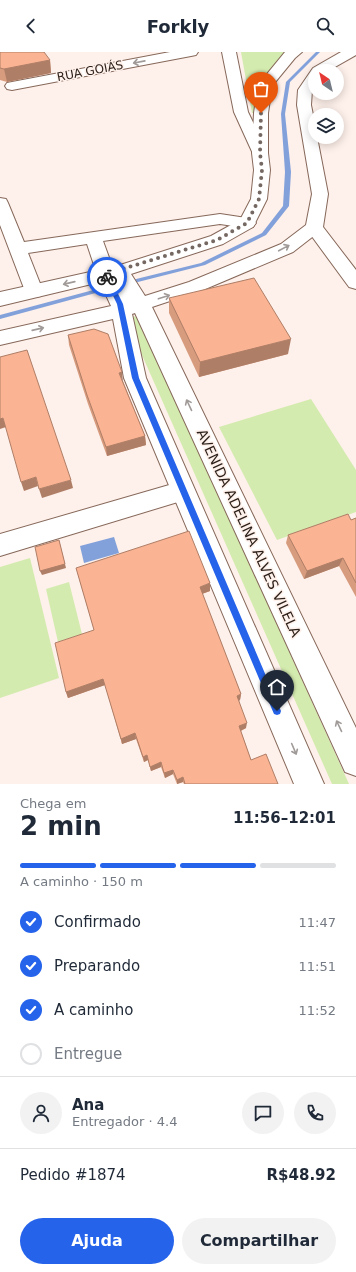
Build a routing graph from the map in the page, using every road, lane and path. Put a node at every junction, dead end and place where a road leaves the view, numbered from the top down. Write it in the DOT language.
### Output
graph roads {
  1 [pos="191,52"];
  2 [pos="229,52"];
  3 [pos="295,52"];
  4 [pos="351,52"];
  5 [pos="330,64"];
  6 [pos="6,85"];
  7 [pos="308,85"];
  8 [pos="0,96"];
  9 [pos="260,153"];
  10 [pos="0,203"];
  11 [pos="247,223"];
  12 [pos="314,227"];
  13 [pos="93,238"];
  14 [pos="18,249"];
  15 [pos="114,275"];
  16 [pos="356,282"];
  17 [pos="34,291"];
  18 [pos="0,299"];
  19 [pos="130,304"];
  20 [pos="0,338"];
  21 [pos="183,491"];
  22 [pos="0,545"];
  23 [pos="356,761"];
  24 [pos="309,784"];
  1 -- 6 [label="street, RUA GOIÁS, one-way"];
  2 -- 9 [label="street"];
  3 -- 9 [label="street"];
  4 -- 5 [label="street"];
  6 -- 8 [label="street, RUA GOIÁS"];
  7 -- 12 [label="street"];
  9 -- 11 [label="street"];
  10 -- 14 [label="street"];
  11 -- 13 [label="street"];
  11 -- 15 [label="street"];
  12 -- 16 [label="street"];
  19 -- 12 [label="street, one-way"];
  13 -- 14 [label="street"];
  13 -- 15 [label="street"];
  14 -- 17 [label="street"];
  15 -- 17 [label="street, one-way"];
  15 -- 19 [label="street"];
  17 -- 18 [label="street"];
  20 -- 19 [label="street, one-way"];
  19 -- 21 [label="street"];
  23 -- 19 [label="street, AVENIDA ADELINA ALVES VILELA, one-way"];
  21 -- 22 [label="street"];
  21 -- 24 [label="street, one-way"];
}
